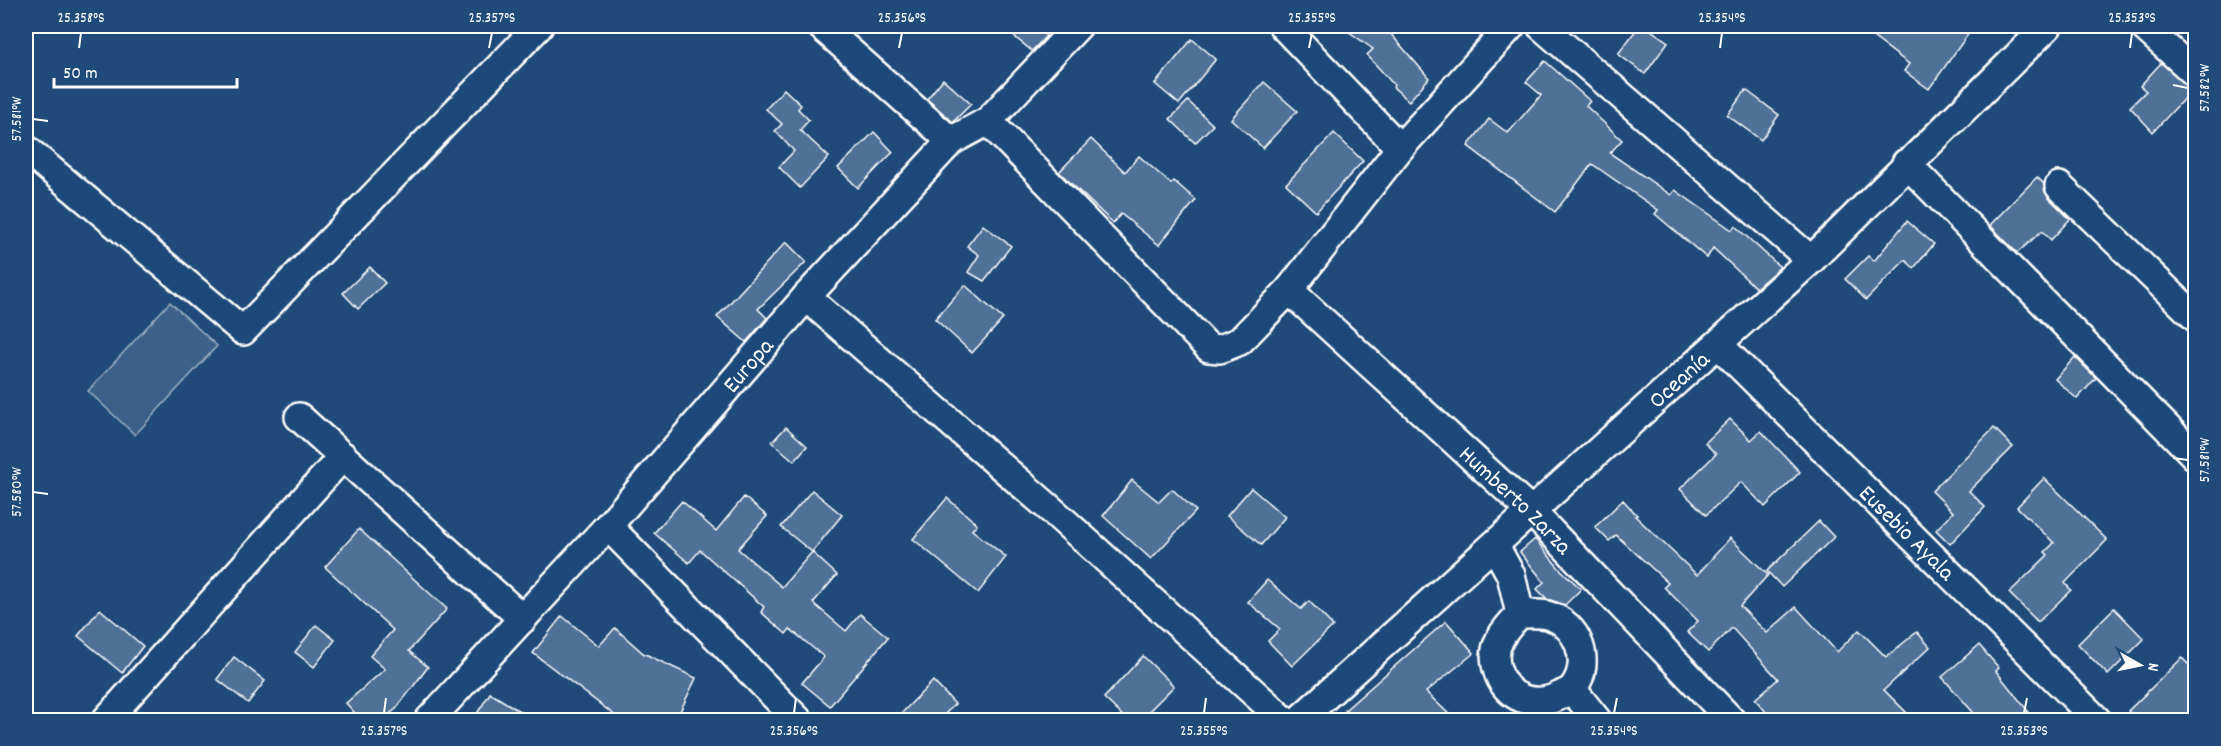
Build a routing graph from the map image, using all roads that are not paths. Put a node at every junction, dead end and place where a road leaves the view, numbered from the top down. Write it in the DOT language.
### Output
graph roads {
  1 [pos="539,26"];
  2 [pos="821,26"];
  3 [pos="1078,26"];
  4 [pos="1283,26"];
  5 [pos="1511,26"];
  6 [pos="1541,26"];
  7 [pos="2048,26"];
  8 [pos="2142,26"];
  9 [pos="2196,74"];
  10 [pos="988,121"];
  11 [pos="951,141"];
  12 [pos="1400,148"];
  13 [pos="26,149"];
  14 [pos="1906,163"];
  15 [pos="2060,186"];
  16 [pos="1811,260"];
  17 [pos="1290,290"];
  18 [pos="806,297"];
  19 [pos="2196,318"];
  20 [pos="1718,344"];
  21 [pos="299,417"];
  22 [pos="343,456"];
  23 [pos="2196,457"];
  24 [pos="1532,512"];
  25 [pos="608,526"];
  26 [pos="1495,546"];
  27 [pos="1520,614"];
  28 [pos="523,619"];
  29 [pos="1572,689"];
  30 [pos="106,720"];
  31 [pos="429,720"];
  32 [pos="798,720"];
  33 [pos="1284,720"];
  34 [pos="1299,720"];
  35 [pos="1597,720"];
  36 [pos="1731,720"];
  37 [pos="2097,720"];
  1 -- 13 [label="street"];
  2 -- 11 [label="street"];
  3 -- 10 [label="street, Europa"];
  4 -- 12 [label="street"];
  5 -- 12 [label="street"];
  6 -- 16 [label="street"];
  7 -- 14 [label="street, Oceanía"];
  8 -- 9 [label="street"];
  10 -- 11 [label="street, Europa"];
  10 -- 17 [label="street"];
  11 -- 18 [label="street, Europa"];
  12 -- 17 [label="street"];
  14 -- 16 [label="street, Oceanía"];
  14 -- 23 [label="street"];
  15 -- 19 [label="street"];
  16 -- 20 [label="street, Oceanía"];
  17 -- 24 [label="street, Humberto Zarza"];
  18 -- 25 [label="street, Europa"];
  18 -- 33 [label="street"];
  20 -- 24 [label="street, Oceanía"];
  20 -- 37 [label="street, Eusebio Ayala"];
  21 -- 22 [label="street"];
  22 -- 28 [label="street"];
  22 -- 30 [label="street"];
  24 -- 26 [label="street, Oceanía"];
  24 -- 36 [label="street, Humberto Zarza"];
  25 -- 28 [label="street, Europa"];
  25 -- 32 [label="street"];
  26 -- 27 [label="street"];
  26 -- 34 [label="street, Oceanía"];
  27 -- 29 [label="street"];
  27 -- 29 [label="street"];
  28 -- 31 [label="street, Europa"];
  29 -- 35 [label="street"];
}
